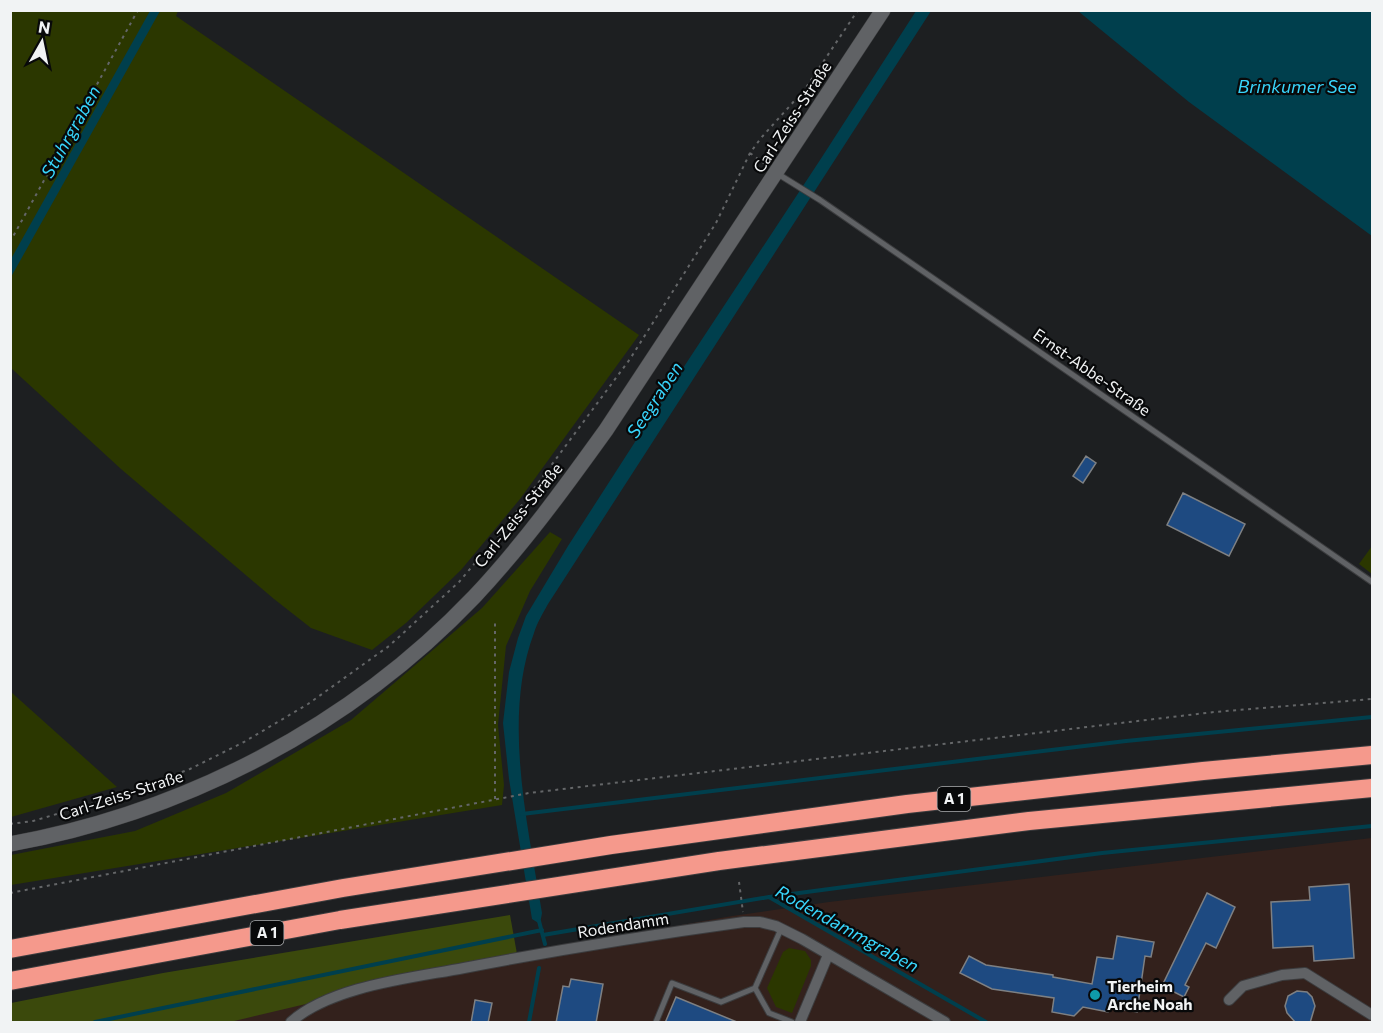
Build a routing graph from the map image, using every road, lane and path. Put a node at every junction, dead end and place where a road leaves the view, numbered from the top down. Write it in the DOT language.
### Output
graph roads {
  1 [pos="138,10"];
  2 [pos="858,10"];
  3 [pos="883,10"];
  4 [pos="750,153"];
  5 [pos="777,173"];
  6 [pos="10,242"];
  7 [pos="1372,582"];
  8 [pos="495,622"];
  9 [pos="1372,699"];
  10 [pos="1372,755"];
  11 [pos="1372,788"];
  12 [pos="495,799"];
  13 [pos="10,824"];
  14 [pos="10,844"];
  15 [pos="739,882"];
  16 [pos="10,893"];
  17 [pos="744,922"];
  18 [pos="781,929"];
  19 [pos="10,949"];
  20 [pos="828,955"];
  21 [pos="10,981"];
  22 [pos="755,988"];
  23 [pos="1229,1000"];
  24 [pos="1372,1015"];
  25 [pos="291,1023"];
  26 [pos="656,1023"];
  27 [pos="792,1023"];
  28 [pos="800,1023"];
  29 [pos="945,1023"];
  1 -- 6 [label="path"];
  2 -- 4 [label="path"];
  3 -- 5 [label="main road, Carl-Zeiss-Straße"];
  4 -- 5 [label="path"];
  4 -- 13 [label="path"];
  5 -- 7 [label="lane, Ernst-Abbe-Straße"];
  5 -- 14 [label="main road, Carl-Zeiss-Straße"];
  8 -- 12 [label="path"];
  9 -- 12 [label="path"];
  10 -- 19 [label="highway, A 1"];
  11 -- 21 [label="highway, A 1"];
  12 -- 16 [label="path"];
  15 -- 17 [label="path"];
  17 -- 18 [label="street, Rodendamm"];
  17 -- 25 [label="street, Rodendamm"];
  18 -- 20 [label="street, Rodendamm"];
  18 -- 22 [label="lane"];
  20 -- 28 [label="street"];
  20 -- 29 [label="street, Rodendamm"];
  22 -- 26 [label="lane"];
  22 -- 27 [label="lane"];
  23 -- 24 [label="street"];
}
